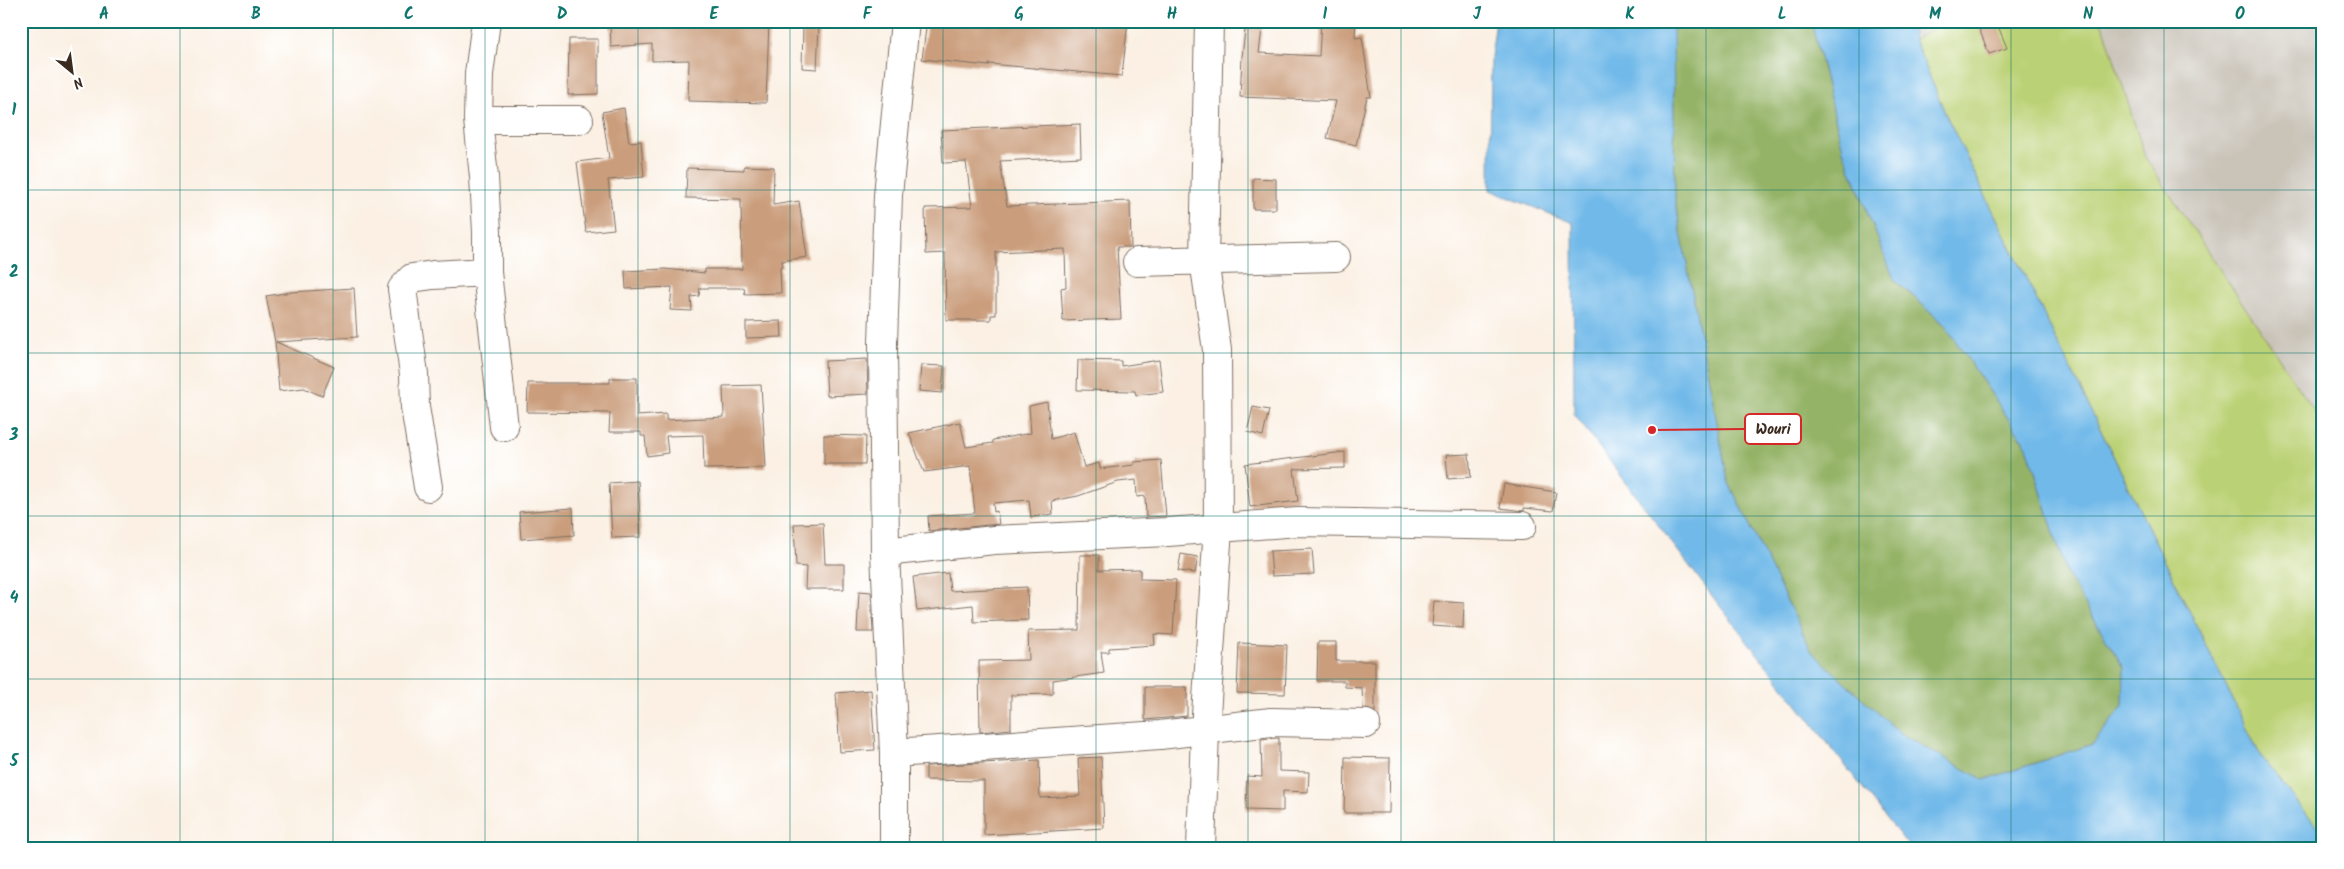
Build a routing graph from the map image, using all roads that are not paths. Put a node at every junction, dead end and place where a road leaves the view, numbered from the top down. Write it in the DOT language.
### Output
graph roads {
  1 [pos="486,21"];
  2 [pos="905,21"];
  3 [pos="1209,21"];
  4 [pos="478,120"];
  5 [pos="579,120"];
  6 [pos="1336,257"];
  7 [pos="1204,260"];
  8 [pos="1137,262"];
  9 [pos="486,272"];
  10 [pos="504,427"];
  11 [pos="428,487"];
  12 [pos="1522,526"];
  13 [pos="1218,527"];
  14 [pos="885,552"];
  15 [pos="1366,724"];
  16 [pos="1206,730"];
  17 [pos="894,753"];
  18 [pos="894,848"];
  19 [pos="1201,848"];
  1 -- 4 [label="street"];
  2 -- 14 [label="street"];
  3 -- 7 [label="street"];
  4 -- 5 [label="street"];
  4 -- 9 [label="street"];
  6 -- 7 [label="street"];
  7 -- 8 [label="street"];
  7 -- 13 [label="street"];
  9 -- 10 [label="street"];
  9 -- 11 [label="street"];
  12 -- 13 [label="street"];
  13 -- 14 [label="street"];
  13 -- 16 [label="street"];
  14 -- 17 [label="street"];
  15 -- 16 [label="street"];
  16 -- 17 [label="street"];
  16 -- 19 [label="street"];
  17 -- 18 [label="street"];
}
